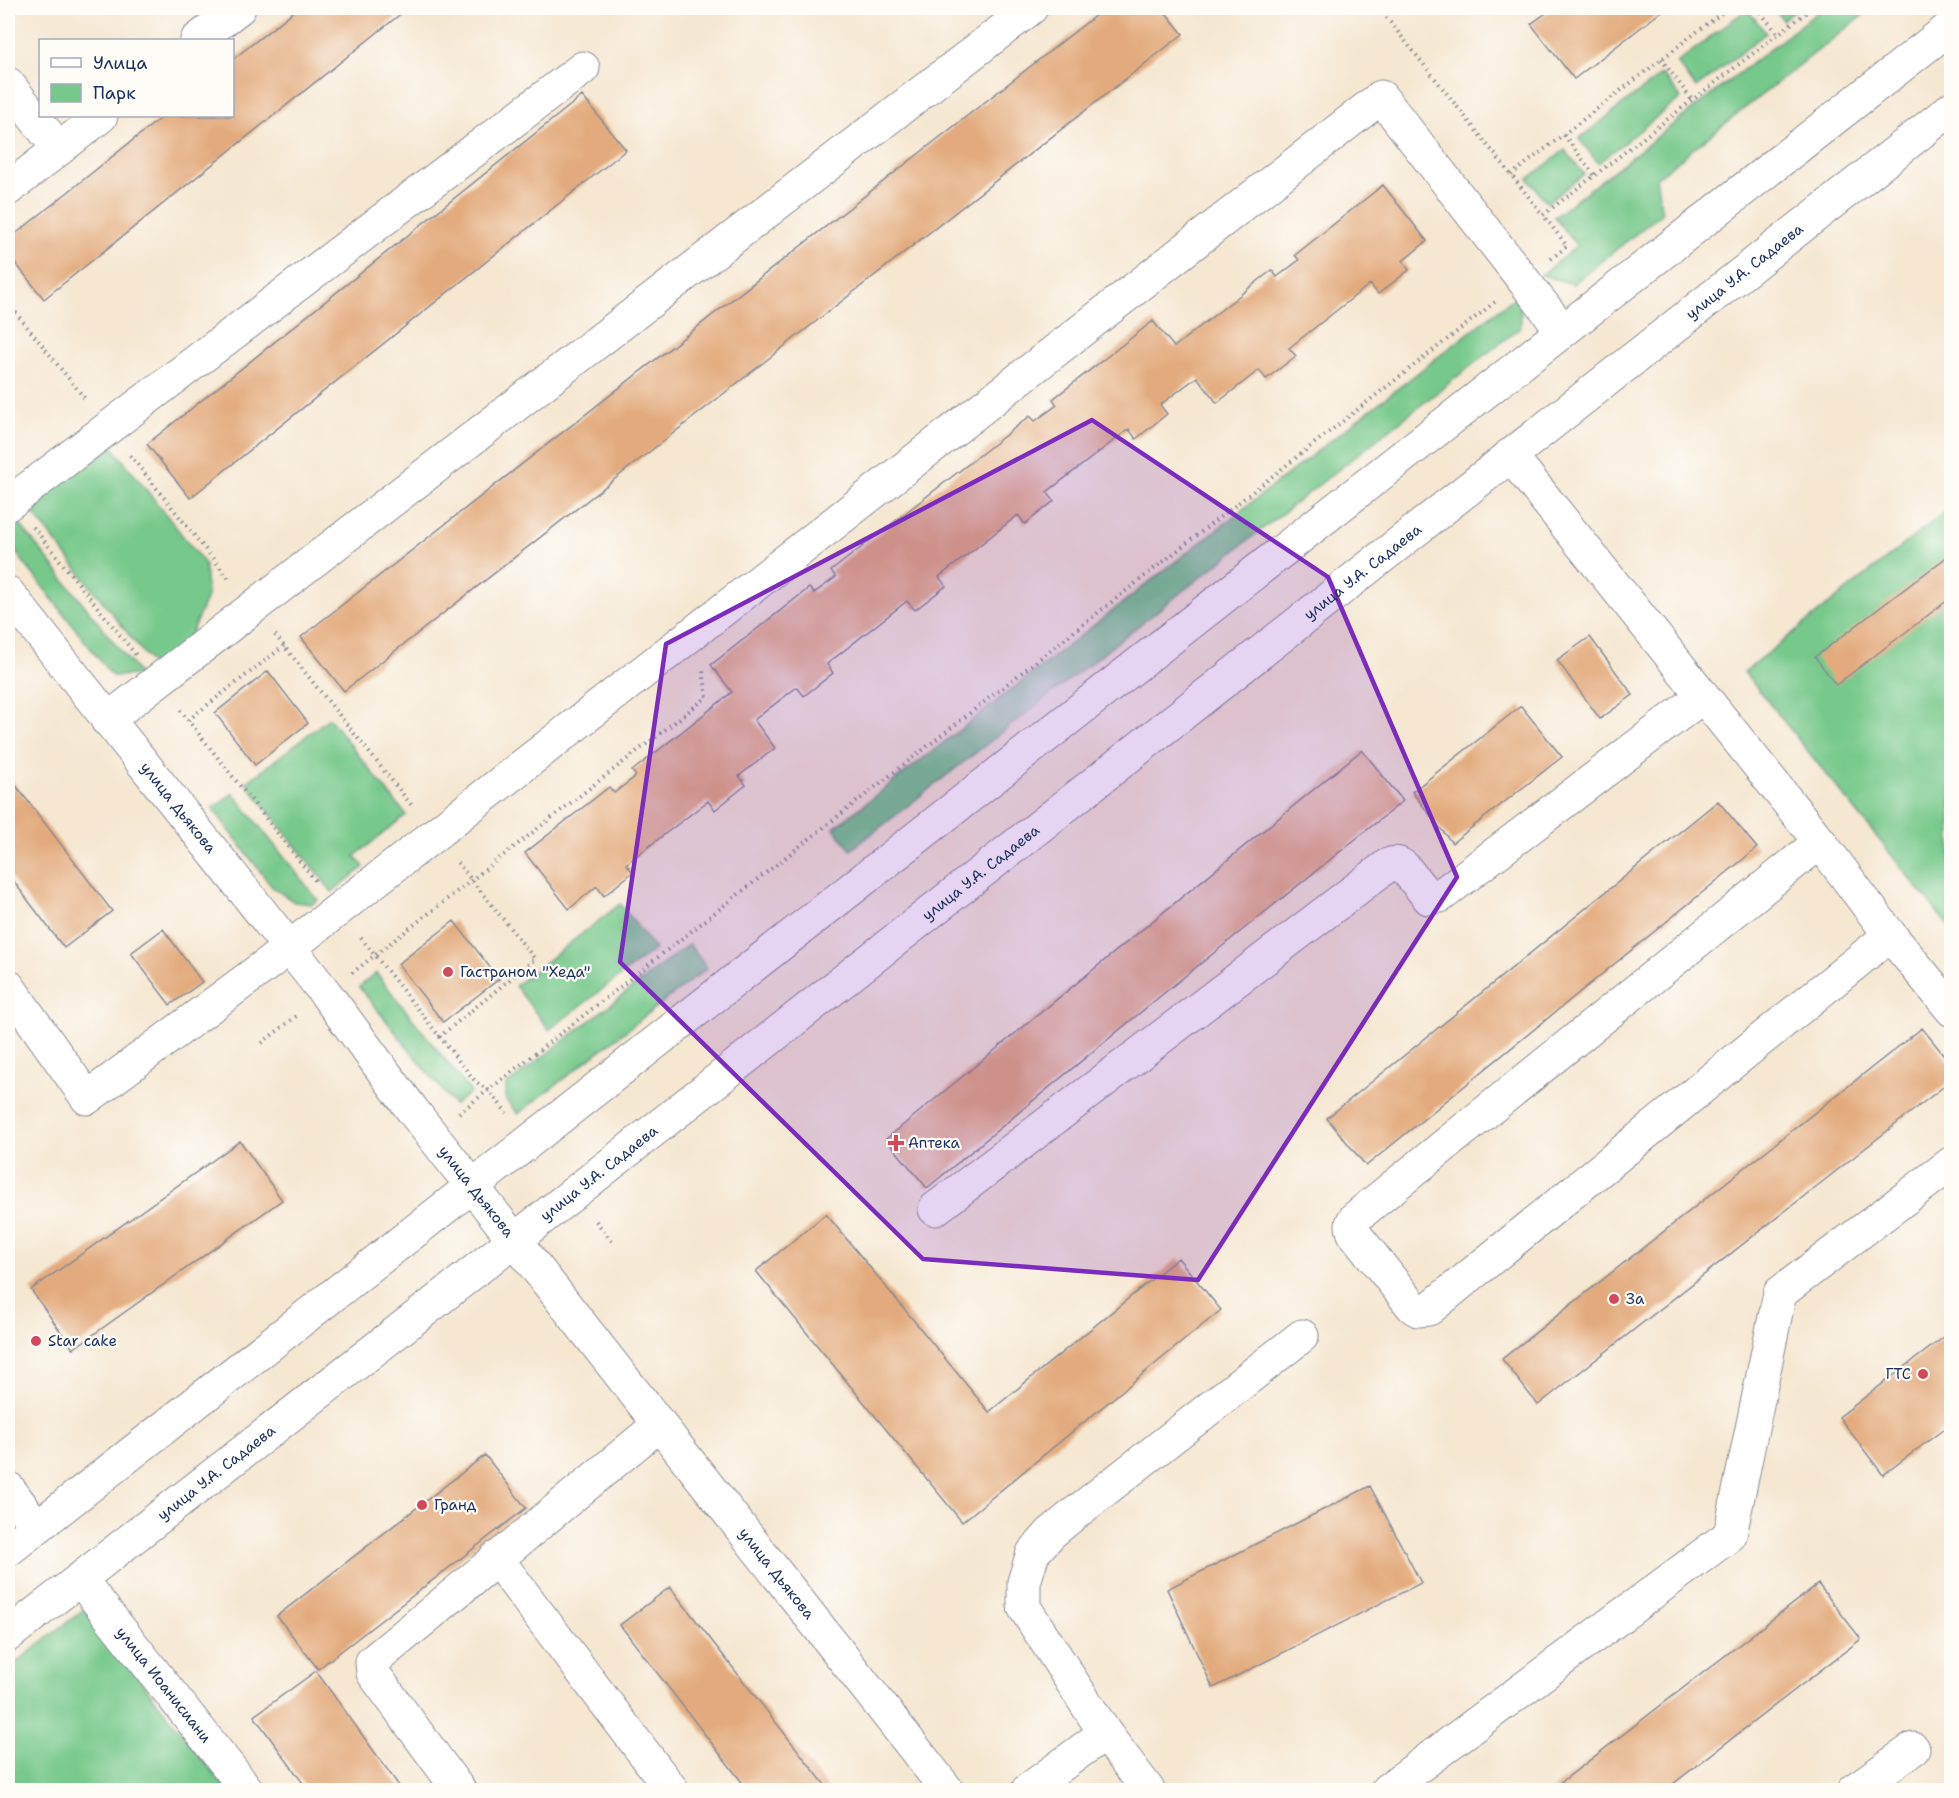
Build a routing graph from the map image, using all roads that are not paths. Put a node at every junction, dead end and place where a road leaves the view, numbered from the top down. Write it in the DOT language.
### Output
graph roads {
  1 [pos="239,8"];
  2 [pos="1032,8"];
  3 [pos="1952,26"];
  4 [pos="198,39"];
  5 [pos="583,68"];
  6 [pos="8,84"];
  7 [pos="1952,108"];
  8 [pos="100,117"];
  9 [pos="59,148"];
  10 [pos="8,189"];
  11 [pos="1563,331"];
  12 [pos="1510,455"];
  13 [pos="10,503"];
  14 [pos="8,593"];
  15 [pos="1703,696"];
  16 [pos="107,720"];
  17 [pos="1820,842"];
  18 [pos="1890,935"];
  19 [pos="289,948"];
  20 [pos="8,986"];
  21 [pos="1952,1010"];
  22 [pos="1952,1163"];
  23 [pos="473,1186"];
  24 [pos="935,1209"];
  25 [pos="515,1239"];
  26 [pos="1302,1336"];
  27 [pos="660,1424"];
  28 [pos="8,1488"];
  29 [pos="37,1527"];
  30 [pos="8,1550"];
  31 [pos="496,1558"];
  32 [pos="80,1579"];
  33 [pos="8,1635"];
  34 [pos="1105,1733"];
  35 [pos="1913,1749"];
  36 [pos="247,1791"];
  37 [pos="459,1791"];
  38 [pos="672,1791"];
  39 [pos="947,1791"];
  40 [pos="1028,1791"];
  41 [pos="1148,1791"];
  42 [pos="1387,1791"];
  43 [pos="1854,1791"];
  1 -- 4 [label="main road"];
  2 -- 16 [label="main road"];
  3 -- 11 [label="main road"];
  5 -- 13 [label="main road"];
  6 -- 9 [label="main road"];
  7 -- 12 [label="main road, улица У.А. Садаева"];
  8 -- 9 [label="main road"];
  9 -- 10 [label="main road"];
  11 -- 19 [label="main road"];
  11 -- 23 [label="main road"];
  12 -- 15 [label="main road"];
  12 -- 25 [label="main road, улица У.А. Садаева"];
  14 -- 16 [label="main road, улица Дьякова"];
  15 -- 17 [label="main road"];
  15 -- 24 [label="main road"];
  16 -- 19 [label="main road, улица Дьякова"];
  17 -- 18 [label="main road"];
  17 -- 18 [label="main road"];
  18 -- 21 [label="main road"];
  19 -- 20 [label="main road"];
  19 -- 23 [label="main road, улица Дьякова"];
  22 -- 42 [label="main road"];
  23 -- 25 [label="main road, улица Дьякова"];
  23 -- 29 [label="main road"];
  25 -- 27 [label="main road, улица Дьякова"];
  25 -- 32 [label="main road, улица У.А. Садаева"];
  26 -- 34 [label="main road"];
  27 -- 31 [label="main road"];
  27 -- 39 [label="main road, улица Дьякова"];
  28 -- 29 [label="main road"];
  29 -- 30 [label="main road"];
  31 -- 37 [label="main road"];
  31 -- 38 [label="main road"];
  32 -- 33 [label="main road, улица У.А. Садаева"];
  32 -- 36 [label="main road, улица Иоанисиани"];
  34 -- 40 [label="main road"];
  34 -- 41 [label="main road"];
  35 -- 43 [label="main road"];
}
